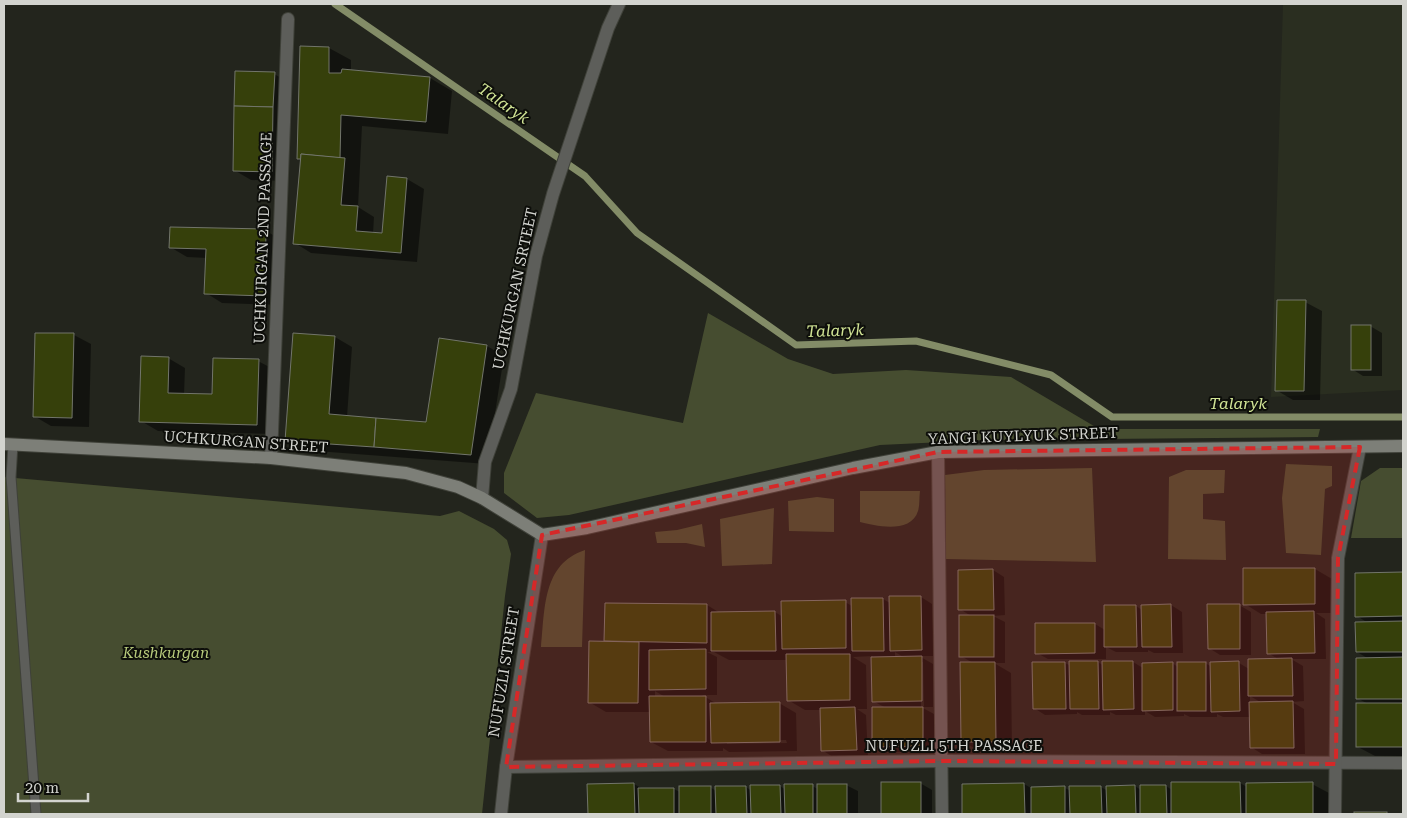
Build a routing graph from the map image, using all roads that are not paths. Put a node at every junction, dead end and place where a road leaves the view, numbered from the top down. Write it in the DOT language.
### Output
graph roads {
  1 [pos="618,4"];
  2 [pos="288,19"];
  3 [pos="8,444"];
  4 [pos="1403,446"];
  5 [pos="1360,447"];
  6 [pos="938,452"];
  7 [pos="271,458"];
  8 [pos="482,498"];
  9 [pos="542,535"];
  10 [pos="943,761"];
  11 [pos="1403,763"];
  12 [pos="1336,764"];
  13 [pos="506,767"];
  14 [pos="36,814"];
  15 [pos="501,814"];
  16 [pos="942,814"];
  17 [pos="1335,814"];
  1 -- 8 [label="street, UCHKURGAN SRTEET"];
  2 -- 7 [label="street, UCHKURGAN 2ND PASSAGE"];
  3 -- 7 [label="street, UCHKURGAN STREET"];
  3 -- 14 [label="lane"];
  4 -- 5 [label="street, YANGI KUYLYUK STREET"];
  5 -- 6 [label="street, YANGI KUYLYUK STREET"];
  5 -- 12 [label="street"];
  6 -- 9 [label="street, YANGI KUYLYUK STREET"];
  6 -- 10 [label="street"];
  7 -- 8 [label="street, UCHKURGAN STREET"];
  8 -- 9 [label="street"];
  9 -- 13 [label="street, NUFUZLI STREET"];
  10 -- 12 [label="street, NUFUZLI 5TH PASSAGE"];
  10 -- 13 [label="street, NUFUZLI 5TH PASSAGE"];
  10 -- 16 [label="street"];
  11 -- 12 [label="street, NUFUZLI 5TH PASSAGE"];
  12 -- 17 [label="street"];
  13 -- 15 [label="street, NUFUZLI STREET"];
}
